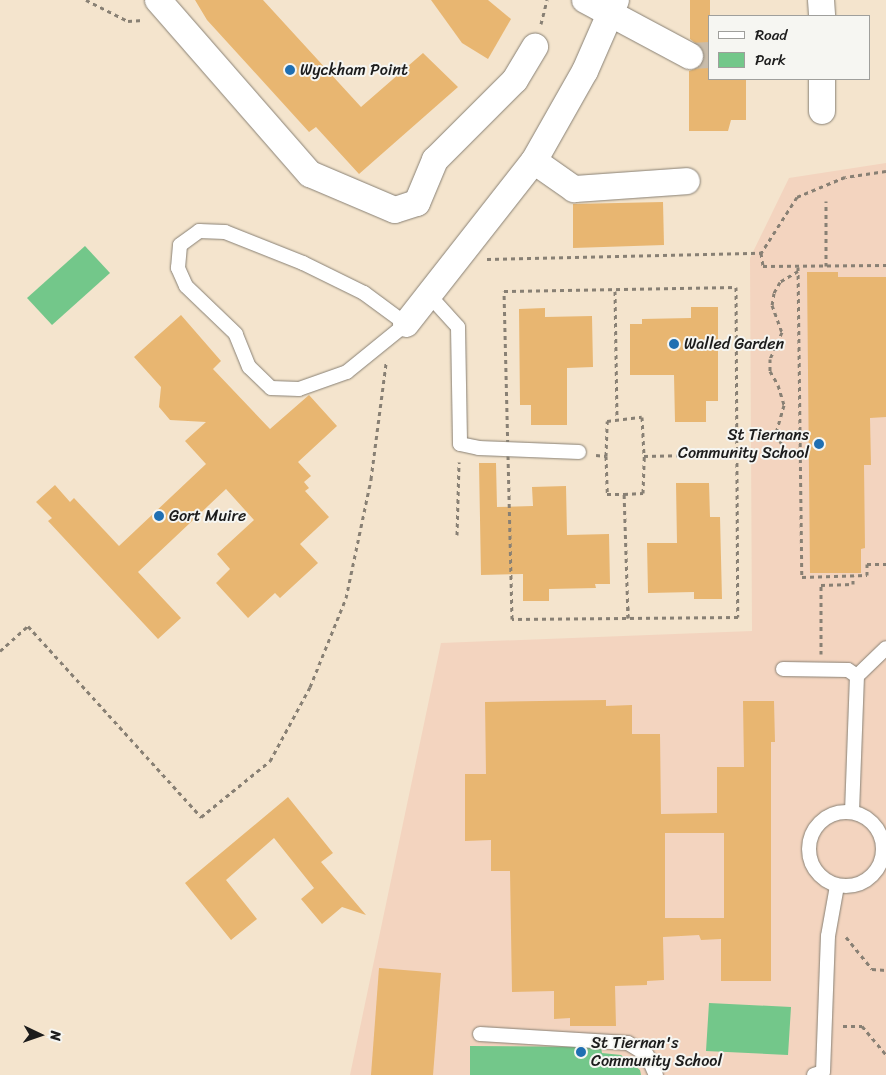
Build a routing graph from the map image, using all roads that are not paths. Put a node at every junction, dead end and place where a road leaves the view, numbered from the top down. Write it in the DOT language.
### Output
graph roads {
  1 [pos="585,0"];
  2 [pos="821,0"];
  3 [pos="614,6"];
  4 [pos="165,8"];
  5 [pos="822,15"];
  6 [pos="536,47"];
  7 [pos="690,56"];
  8 [pos="822,80"];
  9 [pos="822,111"];
  10 [pos="534,162"];
  11 [pos="687,180"];
  12 [pos="429,295"];
  13 [pos="398,331"];
  14 [pos="580,452"];
  15 [pos="886,648"];
  16 [pos="783,669"];
  17 [pos="857,676"];
  18 [pos="852,812"];
  19 [pos="838,886"];
  20 [pos="480,1034"];
  21 [pos="656,1075"];
  22 [pos="814,1075"];
  1 -- 3 [label="street"];
  2 -- 5 [label="street"];
  3 -- 7 [label="street"];
  3 -- 10 [label="street"];
  4 -- 6 [label="street"];
  8 -- 9 [label="street"];
  10 -- 11 [label="street"];
  10 -- 12 [label="street"];
  12 -- 13 [label="street"];
  12 -- 14 [label="lane"];
  13 -- 13 [label="lane"];
  15 -- 17 [label="lane"];
  16 -- 17 [label="lane"];
  17 -- 18 [label="lane"];
  18 -- 19 [label="lane"];
  18 -- 19 [label="lane"];
  19 -- 22 [label="lane"];
  20 -- 21 [label="lane"];
}
